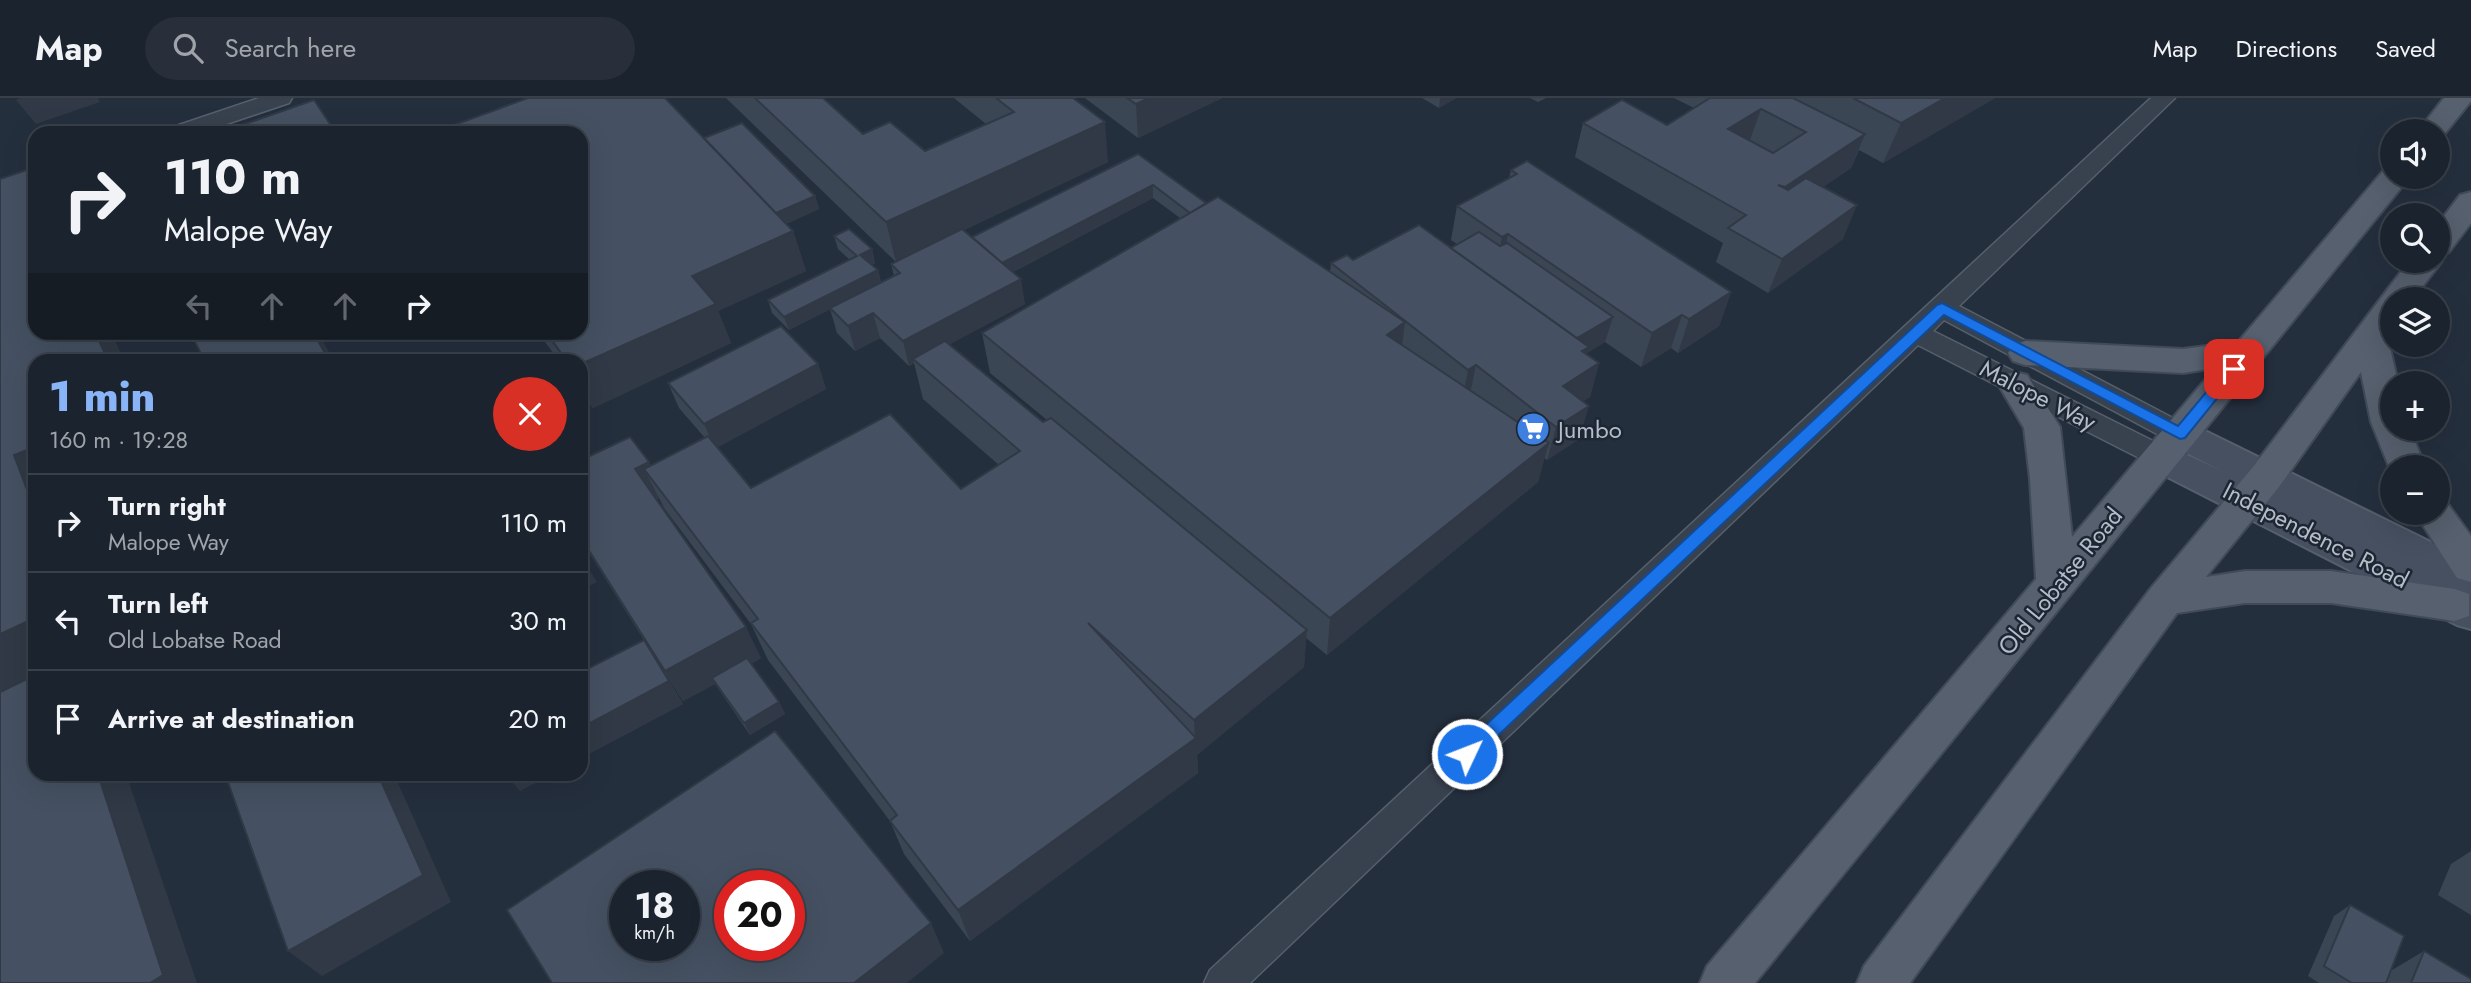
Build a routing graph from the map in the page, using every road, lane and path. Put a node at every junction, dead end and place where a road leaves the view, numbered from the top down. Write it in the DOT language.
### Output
graph roads {
  1 [pos="281,98"];
  2 [pos="2164,98"];
  3 [pos="2459,98"];
  4 [pos="2442,119"];
  5 [pos="199,126"];
  6 [pos="2384,189"];
  7 [pos="2471,202"];
  8 [pos="2450,229"];
  9 [pos="2417,273"];
  10 [pos="2405,287"];
  11 [pos="1942,308"];
  12 [pos="2380,320"];
  13 [pos="1915,333"];
  14 [pos="2248,352"];
  15 [pos="2384,357"];
  16 [pos="2020,368"];
  17 [pos="2170,445"];
  18 [pos="2402,455"];
  19 [pos="2255,489"];
  20 [pos="2442,525"];
  21 [pos="2471,567"];
  22 [pos="2056,586"];
  23 [pos="2165,598"];
  24 [pos="2466,599"];
  25 [pos="1223,983"];
  26 [pos="1724,983"];
  27 [pos="1881,983"];
  1 -- 5 [label="lane"];
  2 -- 11 [label="lane"];
  3 -- 4 [label="main road"];
  6 -- 14 [label="main road, Old Lobatse Road"];
  7 -- 8 [label="main road"];
  9 -- 10 [label="main road"];
  11 -- 13 [label="lane"];
  11 -- 16 [label="lane, Malope Way"];
  12 -- 19 [label="main road"];
  13 -- 16 [label="lane, Malope Way"];
  13 -- 25 [label="lane"];
  14 -- 16 [label="main road"];
  14 -- 17 [label="main road, Old Lobatse Road"];
  15 -- 18 [label="main road"];
  16 -- 17 [label="lane, Malope Way"];
  16 -- 22 [label="main road"];
  17 -- 19 [label="street, Independence Road"];
  17 -- 22 [label="main road, Old Lobatse Road"];
  19 -- 23 [label="main road"];
  19 -- 24 [label="street, Independence Road"];
  20 -- 21 [label="main road"];
  22 -- 26 [label="main road, Old Lobatse Road"];
  23 -- 24 [label="main road"];
  23 -- 27 [label="main road"];
}
